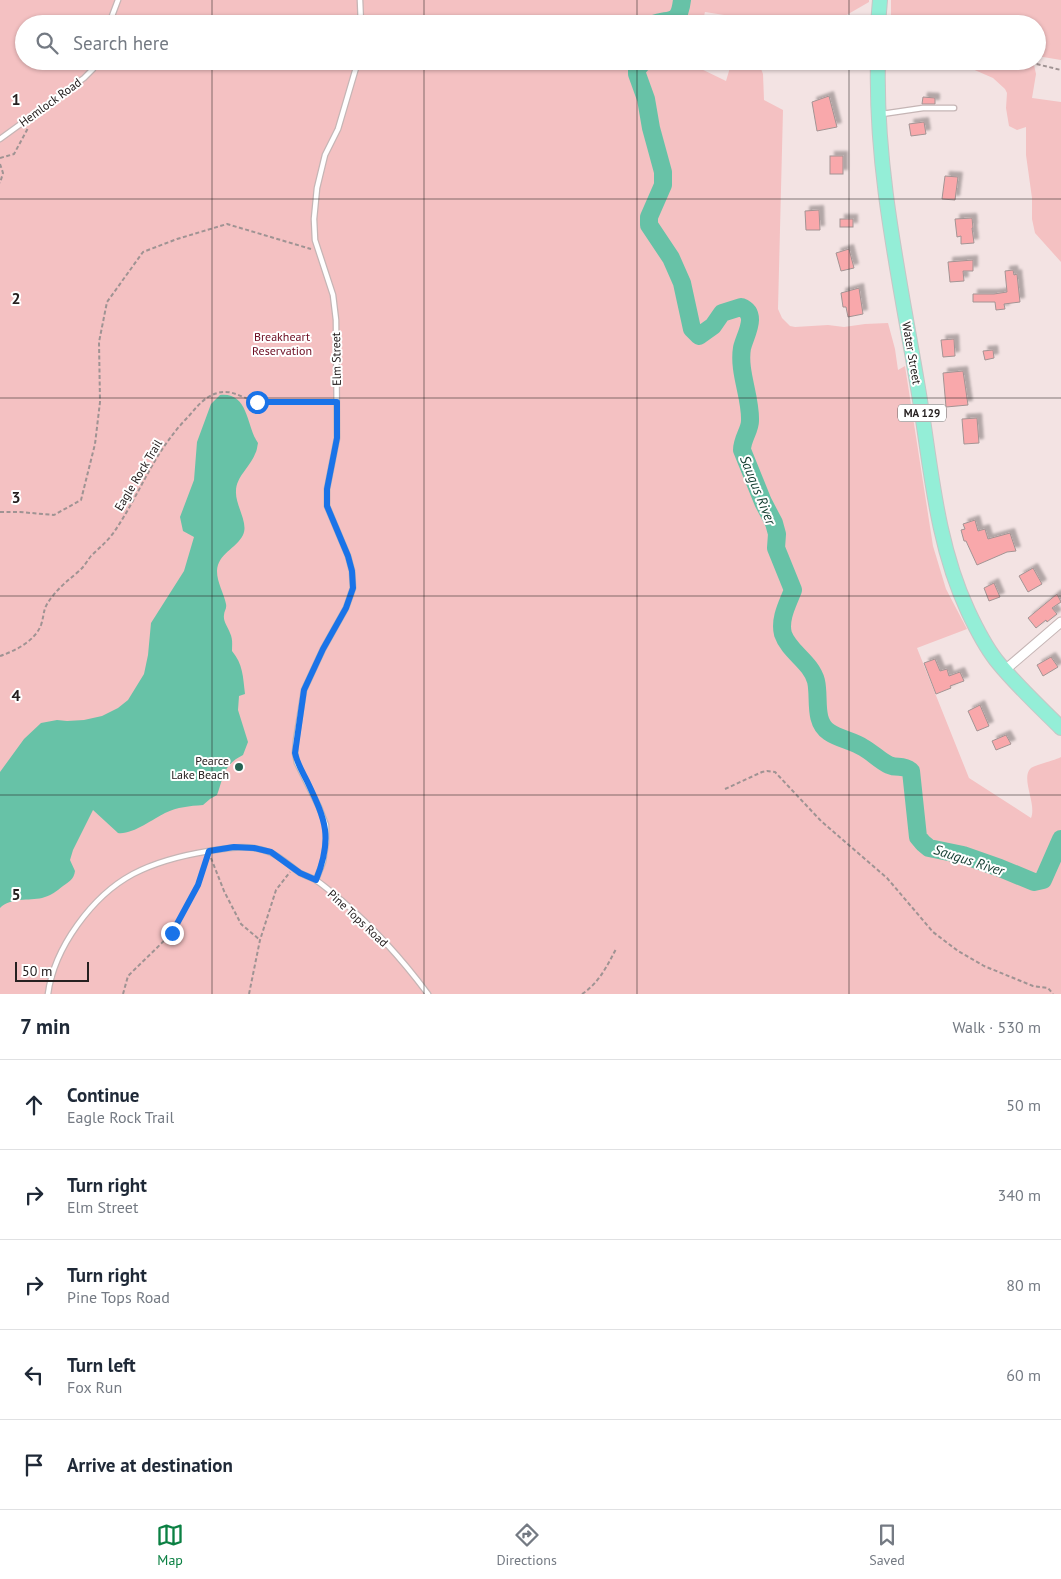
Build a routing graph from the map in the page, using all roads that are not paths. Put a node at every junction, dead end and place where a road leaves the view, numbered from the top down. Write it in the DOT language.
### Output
graph roads {
  1 [pos="118,0"];
  2 [pos="360,0"];
  3 [pos="880,0"];
  4 [pos="112,15"];
  5 [pos="361,15"];
  6 [pos="879,15"];
  7 [pos="92,70"];
  8 [pos="355,70"];
  9 [pos="878,70"];
  10 [pos="954,108"];
  11 [pos="878,114"];
  12 [pos="0,138"];
  13 [pos="1061,622"];
  14 [pos="1005,670"];
  15 [pos="1061,728"];
  16 [pos="316,880"];
  17 [pos="48,994"];
  18 [pos="428,994"];
  1 -- 4 [label="lane"];
  2 -- 5 [label="lane"];
  3 -- 6 [label="main road"];
  7 -- 12 [label="lane, Hemlock Road"];
  8 -- 16 [label="lane, Elm Street"];
  9 -- 11 [label="main road, Water Street / MA 129"];
  10 -- 11 [label="lane"];
  11 -- 14 [label="main road, Water Street / MA 129"];
  13 -- 14 [label="street"];
  14 -- 15 [label="main road, Water Street / MA 129"];
  16 -- 17 [label="lane, Pine Tops Road"];
  16 -- 18 [label="lane, Pine Tops Road"];
}
